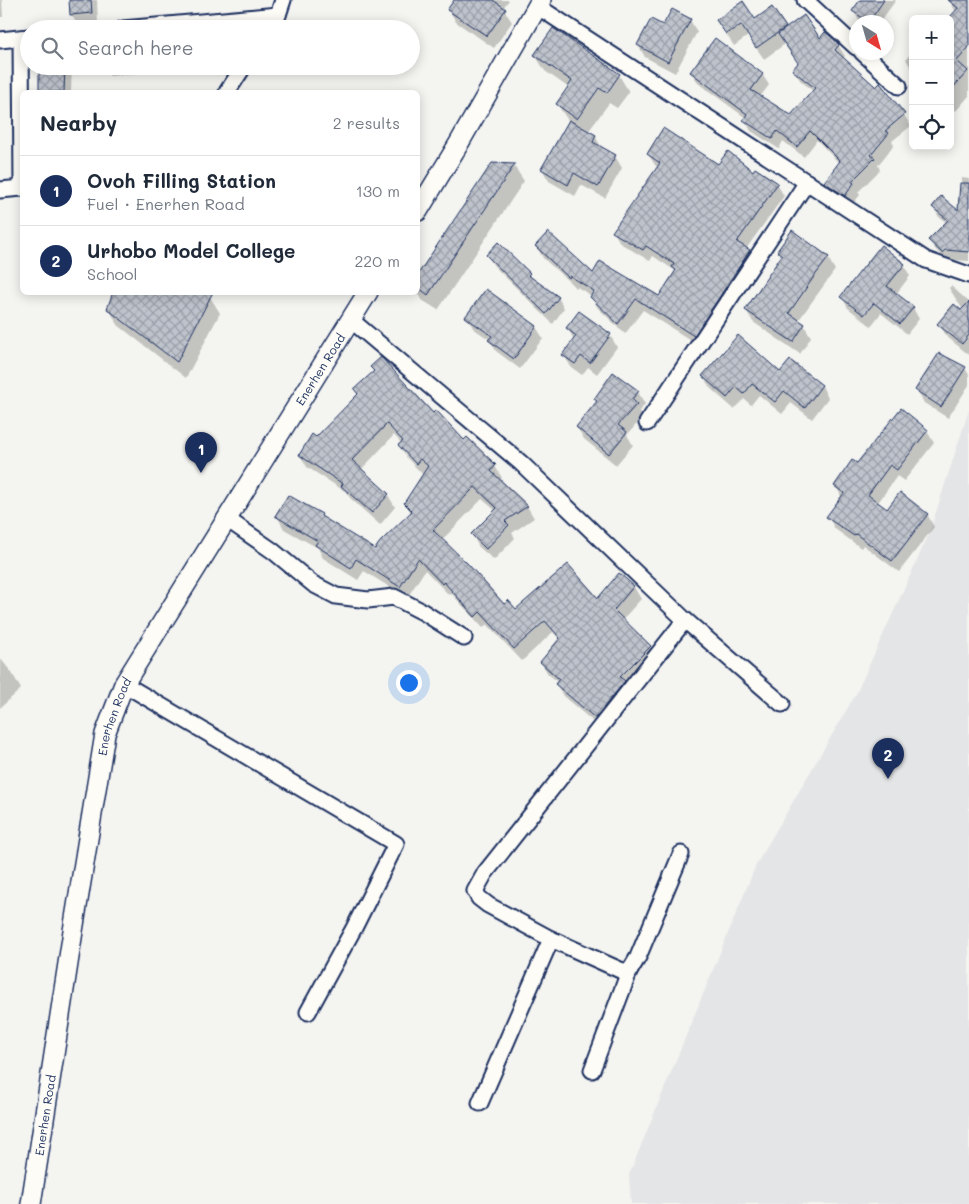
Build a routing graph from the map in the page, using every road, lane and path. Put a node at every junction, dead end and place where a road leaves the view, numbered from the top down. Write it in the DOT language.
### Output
graph roads {
  1 [pos="283,0"];
  2 [pos="805,0"];
  3 [pos="539,3"];
  4 [pos="278,15"];
  5 [pos="223,20"];
  6 [pos="274,20"];
  7 [pos="20,38"];
  8 [pos="0,40"];
  9 [pos="849,41"];
  10 [pos="871,60"];
  11 [pos="24,75"];
  12 [pos="238,75"];
  13 [pos="899,86"];
  14 [pos="24,90"];
  15 [pos="228,90"];
  16 [pos="807,182"];
  17 [pos="20,188"];
  18 [pos="0,190"];
  19 [pos="420,208"];
  20 [pos="969,275"];
  21 [pos="366,295"];
  22 [pos="351,320"];
  23 [pos="647,423"];
  24 [pos="227,519"];
  25 [pos="685,620"];
  26 [pos="464,638"];
  27 [pos="124,684"];
  28 [pos="782,704"];
  29 [pos="681,854"];
  30 [pos="551,939"];
  31 [pos="629,972"];
  32 [pos="308,1012"];
  33 [pos="592,1070"];
  34 [pos="480,1103"];
  35 [pos="32,1204"];
  1 -- 4 [label="street"];
  2 -- 9 [label="street"];
  3 -- 16 [label="street"];
  3 -- 19 [label="street"];
  4 -- 5 [label="street"];
  4 -- 6 [label="street"];
  7 -- 8 [label="street"];
  10 -- 13 [label="street"];
  11 -- 14 [label="street"];
  12 -- 15 [label="street"];
  16 -- 20 [label="street"];
  16 -- 23 [label="street"];
  17 -- 18 [label="street"];
  21 -- 22 [label="street, Enerhen Road"];
  22 -- 24 [label="street, Enerhen Road"];
  22 -- 25 [label="street"];
  24 -- 26 [label="street"];
  24 -- 27 [label="street, Enerhen Road"];
  25 -- 28 [label="street"];
  25 -- 30 [label="street"];
  27 -- 32 [label="street"];
  27 -- 35 [label="street, Enerhen Road"];
  29 -- 31 [label="street"];
  30 -- 31 [label="street"];
  30 -- 34 [label="street"];
  31 -- 33 [label="street"];
}
